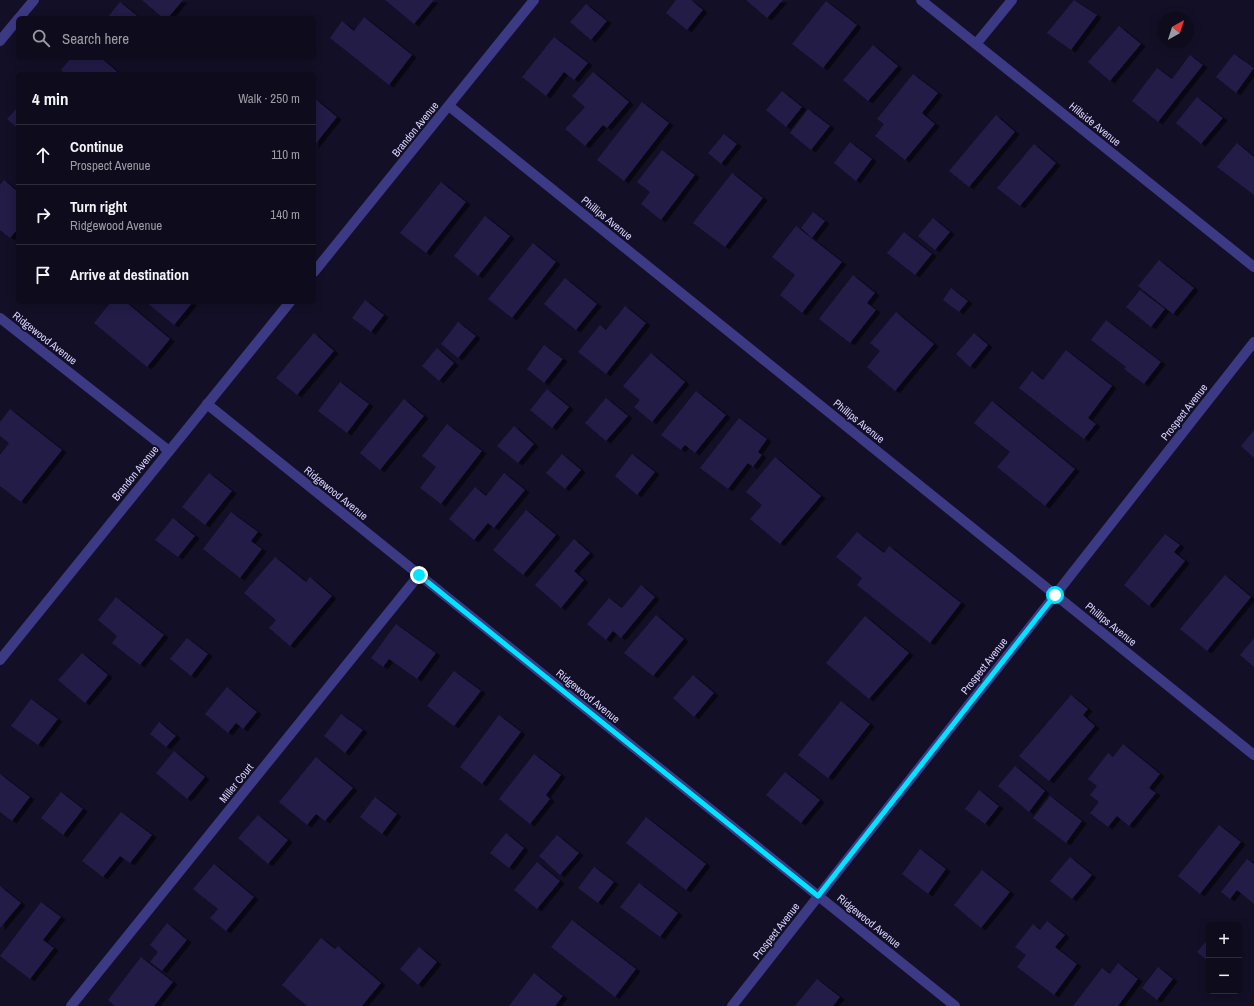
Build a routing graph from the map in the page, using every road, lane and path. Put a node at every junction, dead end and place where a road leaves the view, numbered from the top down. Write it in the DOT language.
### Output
graph roads {
  1 [pos="34,0"];
  2 [pos="534,0"];
  3 [pos="921,0"];
  4 [pos="1012,0"];
  5 [pos="21,16"];
  6 [pos="16,21"];
  7 [pos="0,41"];
  8 [pos="976,44"];
  9 [pos="449,106"];
  10 [pos="1254,267"];
  11 [pos="316,270"];
  12 [pos="288,304"];
  13 [pos="0,318"];
  14 [pos="1254,342"];
  15 [pos="207,404"];
  16 [pos="169,451"];
  17 [pos="419,575"];
  18 [pos="1055,595"];
  19 [pos="0,660"];
  20 [pos="1254,755"];
  21 [pos="818,896"];
  22 [pos="71,1006"];
  23 [pos="732,1006"];
  24 [pos="955,1006"];
  1 -- 5 [label="street"];
  2 -- 9 [label="street, Brandon Avenue"];
  3 -- 8 [label="street, Hillside Avenue"];
  4 -- 8 [label="street"];
  6 -- 7 [label="street"];
  8 -- 10 [label="street, Hillside Avenue"];
  9 -- 11 [label="street, Brandon Avenue"];
  9 -- 18 [label="street, Phillips Avenue"];
  12 -- 15 [label="street, Brandon Avenue"];
  13 -- 16 [label="street, Ridgewood Avenue"];
  14 -- 18 [label="street, Prospect Avenue"];
  15 -- 16 [label="street, Brandon Avenue"];
  15 -- 17 [label="street, Ridgewood Avenue"];
  16 -- 19 [label="street, Brandon Avenue"];
  17 -- 21 [label="street, Ridgewood Avenue"];
  17 -- 22 [label="street, Miller Court"];
  18 -- 20 [label="street, Phillips Avenue"];
  18 -- 21 [label="street, Prospect Avenue"];
  21 -- 23 [label="street, Prospect Avenue"];
  21 -- 24 [label="street, Ridgewood Avenue"];
}
